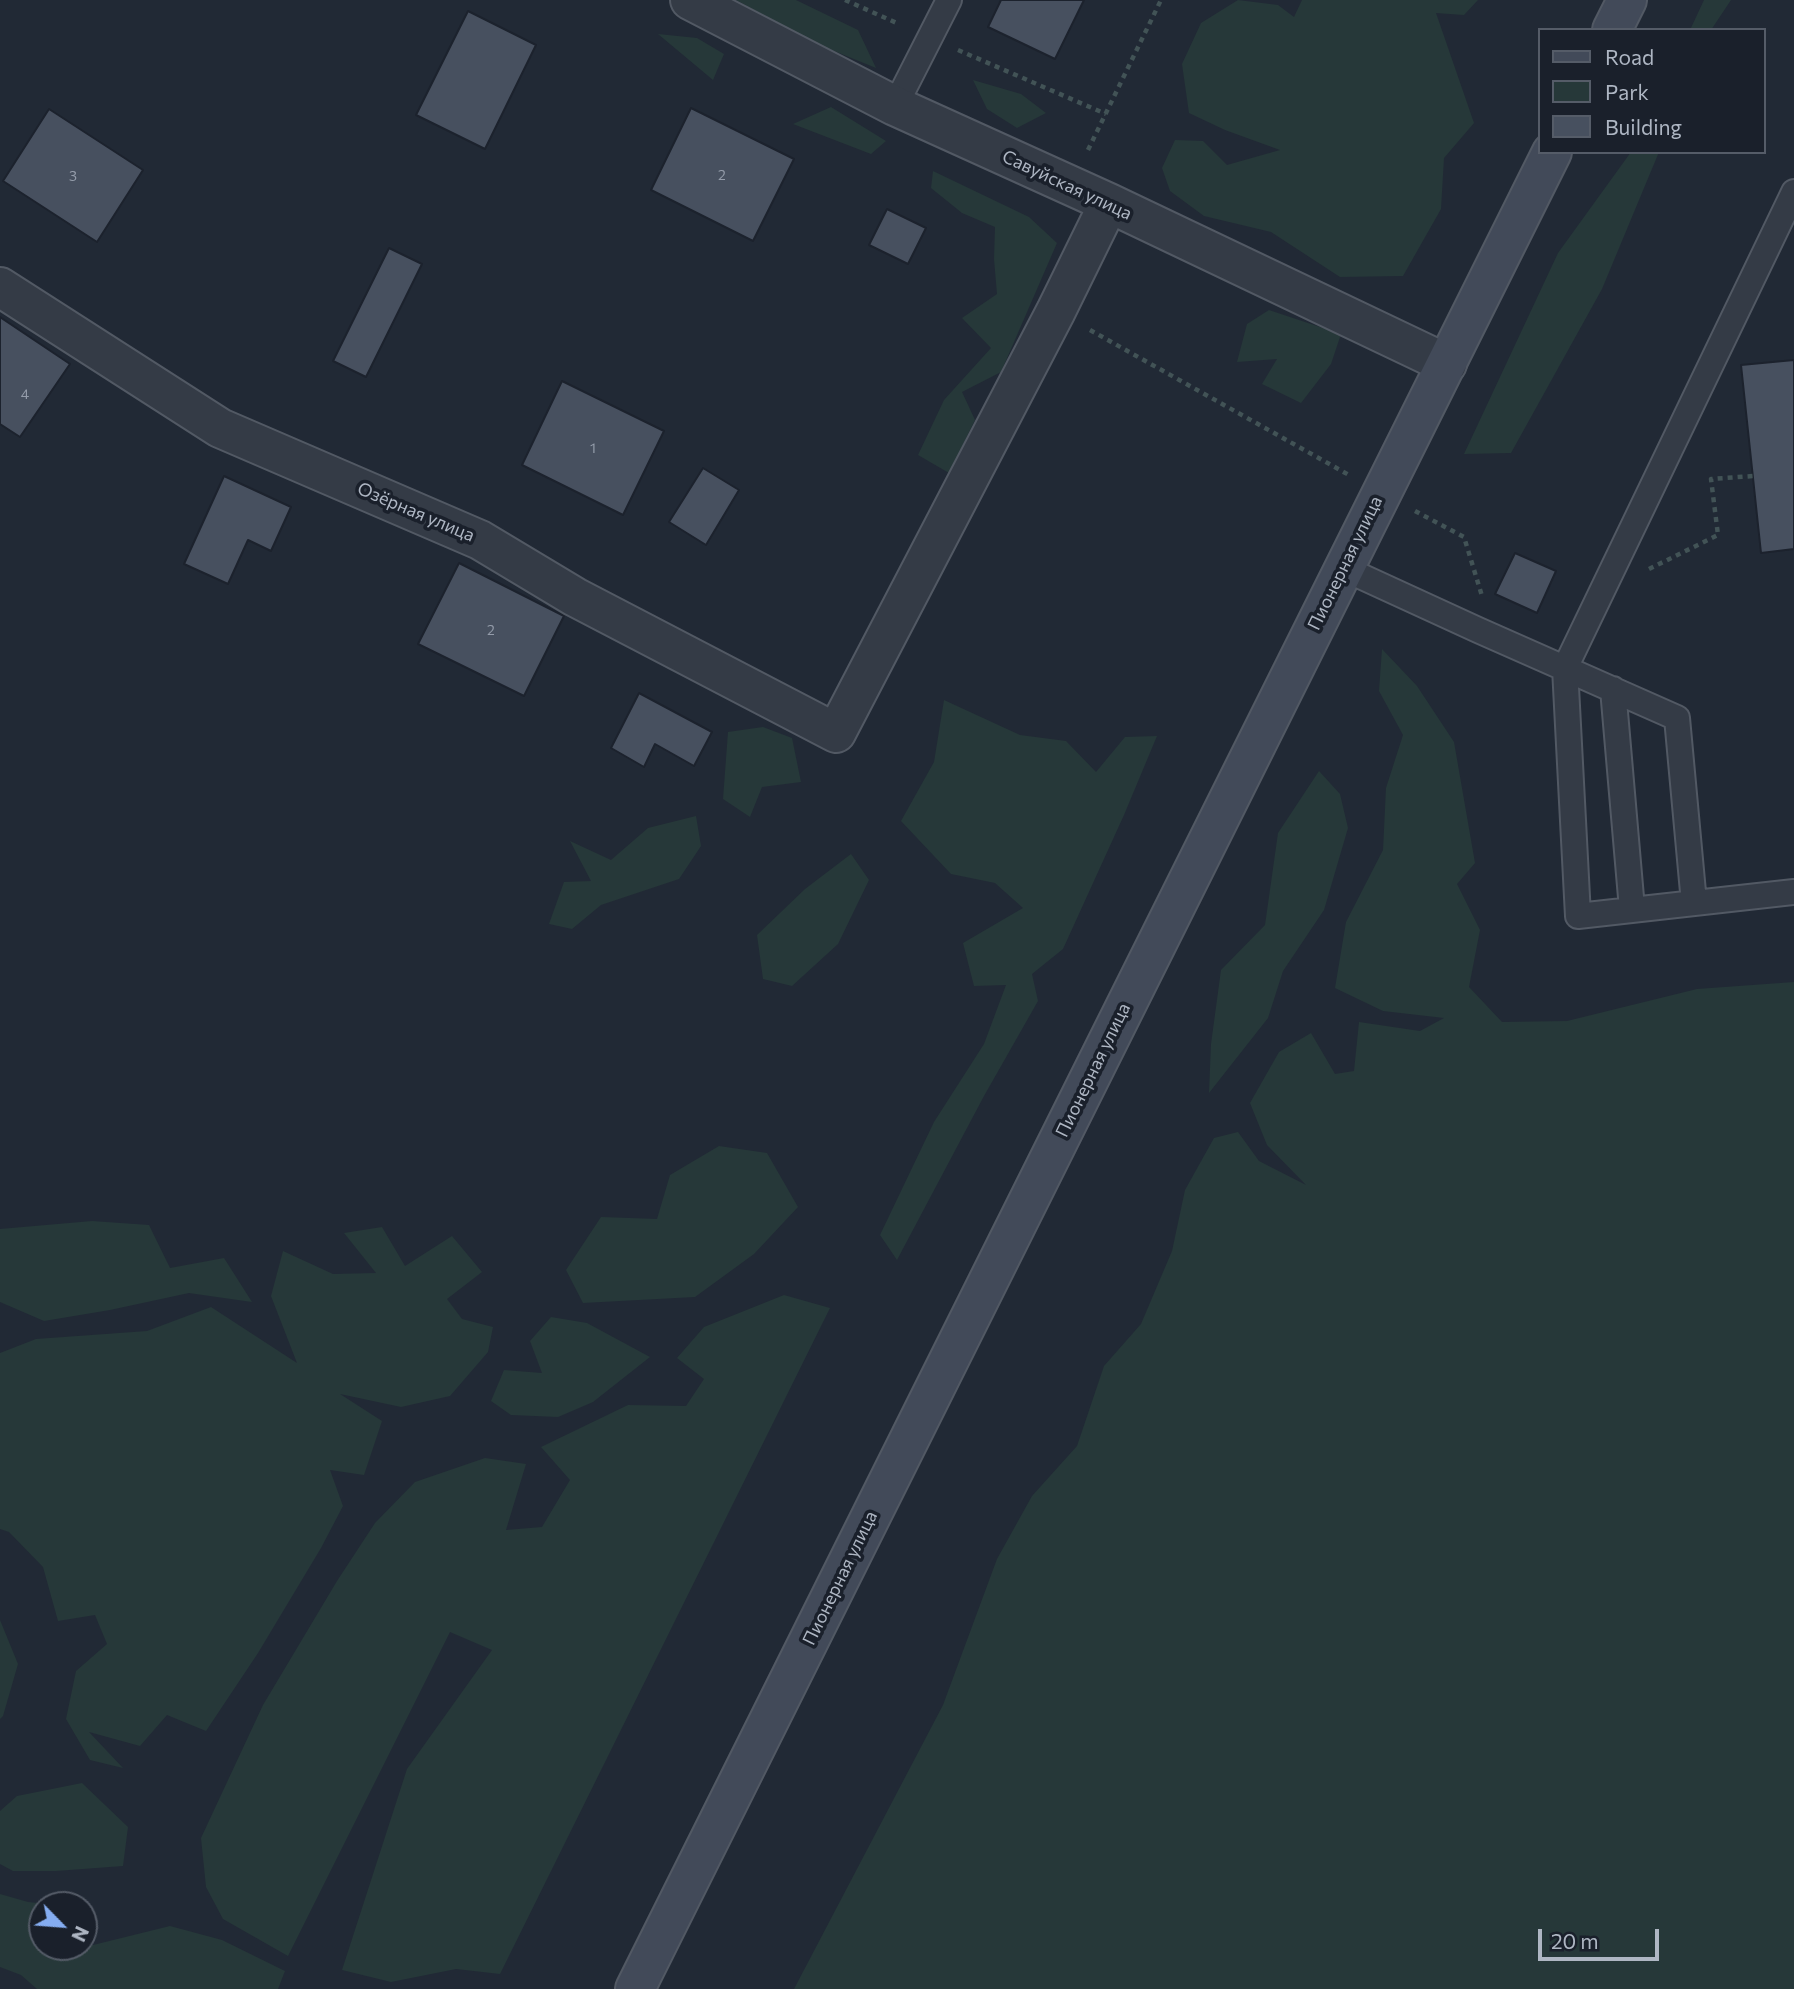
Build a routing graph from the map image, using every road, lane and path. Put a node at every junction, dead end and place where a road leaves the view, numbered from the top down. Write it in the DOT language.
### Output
graph roads {
  1 [pos="690,0"];
  2 [pos="845,0"];
  3 [pos="949,0"];
  4 [pos="1161,0"];
  5 [pos="1627,0"];
  6 [pos="1613,28"];
  7 [pos="930,38"];
  8 [pos="895,106"];
  9 [pos="1106,114"];
  10 [pos="1551,154"];
  11 [pos="1072,186"];
  12 [pos="1794,192"];
  13 [pos="1109,203"];
  14 [pos="0,287"];
  15 [pos="1447,364"];
  16 [pos="1343,568"];
  17 [pos="1565,668"];
  18 [pos="1613,689"];
  19 [pos="1794,892"];
  20 [pos="1694,903"];
  21 [pos="1632,909"];
  22 [pos="635,1989"];
  1 -- 8 [label="street, Савуйская улица"];
  2 -- 7 [label="path"];
  3 -- 7 [label="lane"];
  4 -- 9 [label="path"];
  5 -- 6 [label="main road"];
  7 -- 8 [label="lane"];
  7 -- 9 [label="path"];
  8 -- 11 [label="street, Савуйская улица"];
  9 -- 11 [label="path"];
  10 -- 15 [label="main road, Пионерная улица"];
  11 -- 13 [label="street, Савуйская улица"];
  12 -- 17 [label="lane"];
  13 -- 14 [label="street, Озёрная улица"];
  13 -- 15 [label="street, Савуйская улица"];
  15 -- 16 [label="main road, Пионерная улица"];
  16 -- 17 [label="lane"];
  16 -- 22 [label="main road, Пионерная улица"];
  17 -- 18 [label="lane"];
  17 -- 21 [label="lane"];
  18 -- 20 [label="lane"];
  18 -- 21 [label="lane"];
  19 -- 20 [label="lane"];
  20 -- 21 [label="lane"];
}
